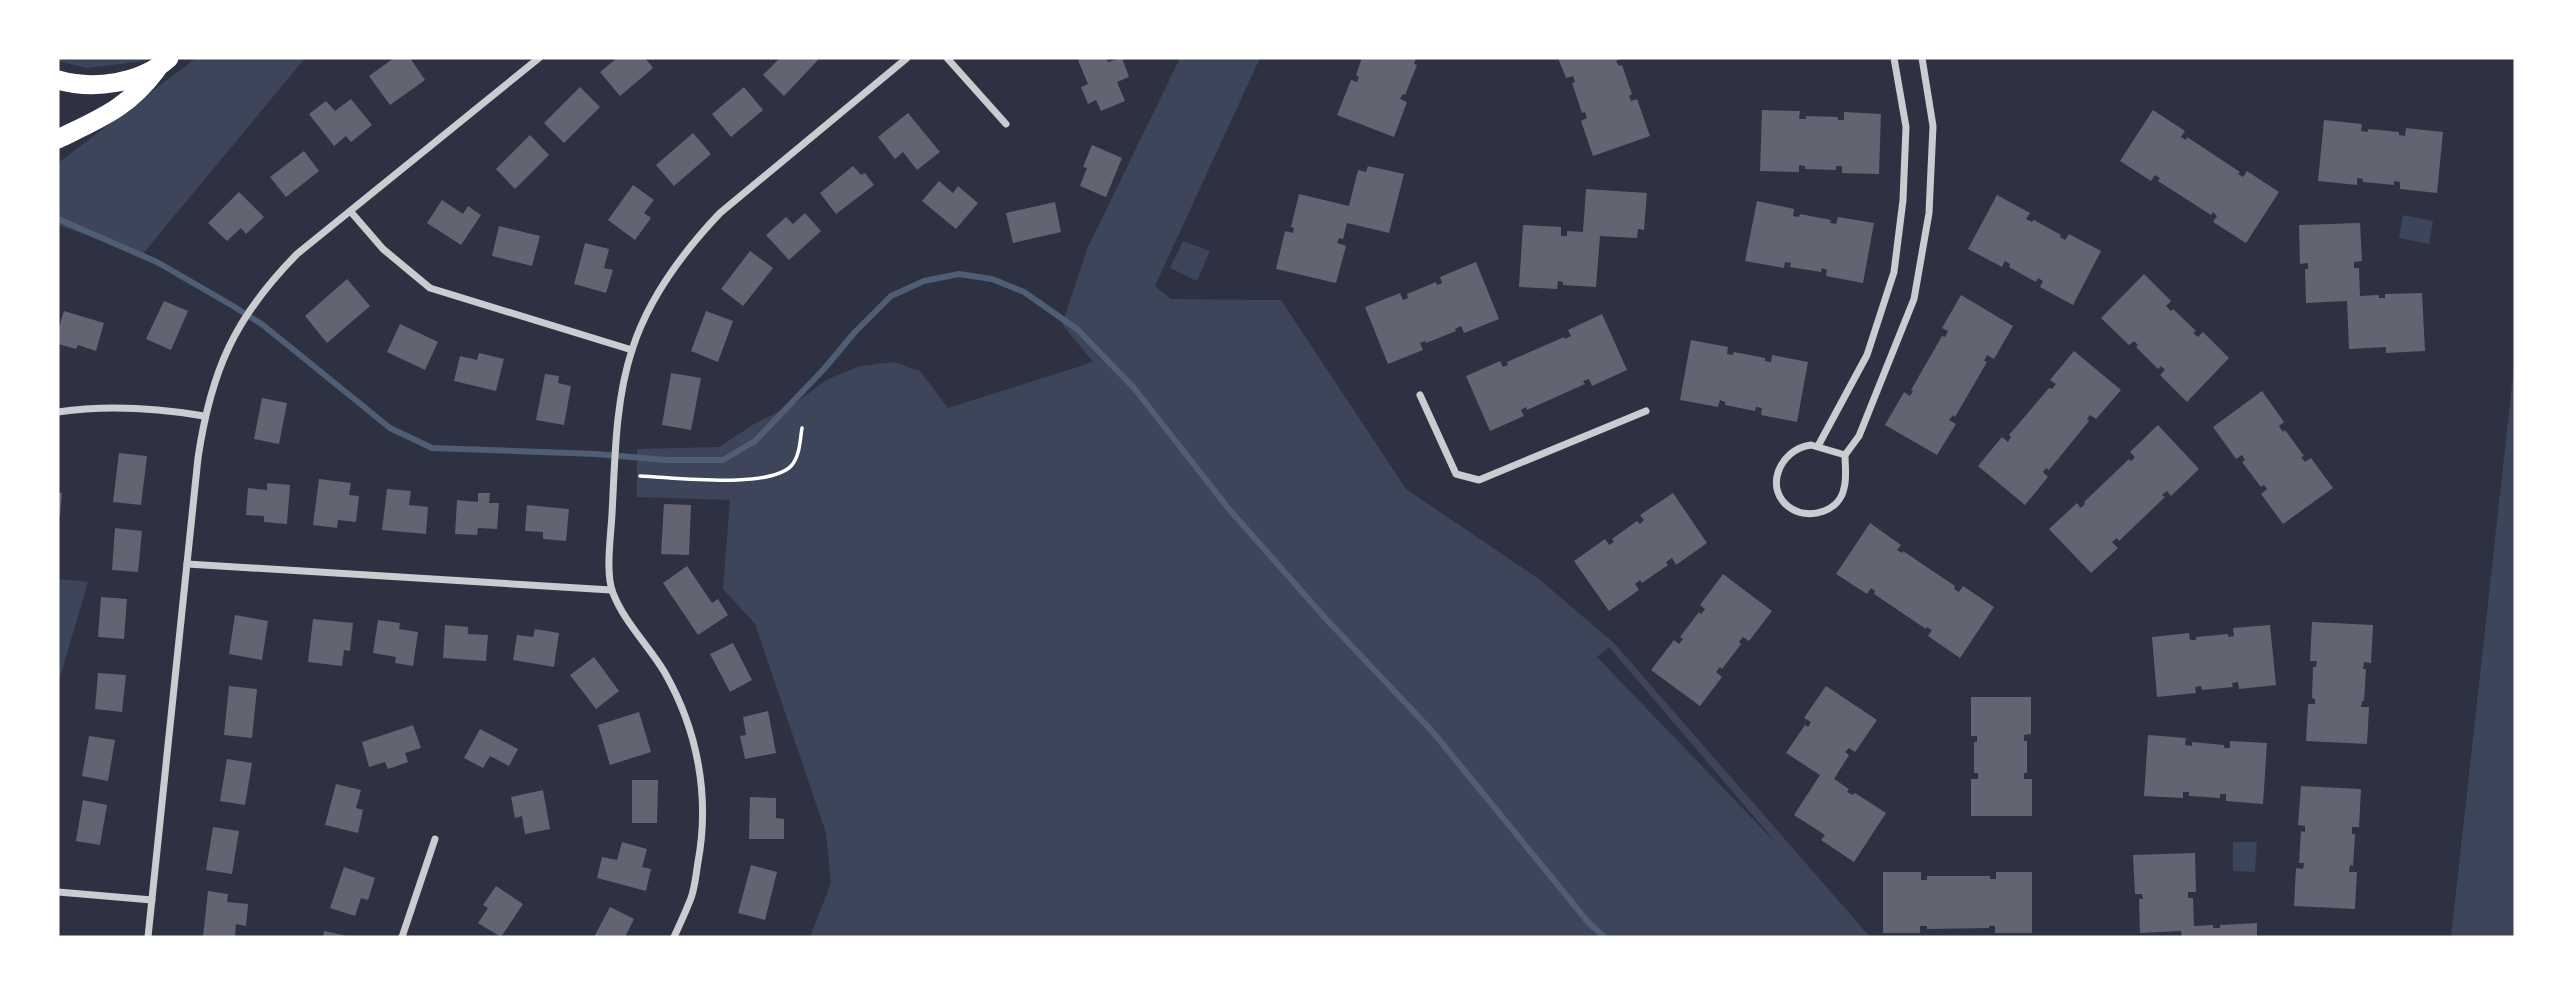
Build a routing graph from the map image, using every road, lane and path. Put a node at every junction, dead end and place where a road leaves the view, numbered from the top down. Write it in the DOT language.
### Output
graph roads {
  1 [pos="540,58"];
  2 [pos="907,58"];
  3 [pos="947,58"];
  4 [pos="1894,58"];
  5 [pos="1922,58"];
  6 [pos="163,63"];
  7 [pos="58,80"];
  8 [pos="1006,124"];
  9 [pos="58,139"];
  10 [pos="351,212"];
  11 [pos="632,350"];
  12 [pos="1420,395"];
  13 [pos="1646,411"];
  14 [pos="58,412"];
  15 [pos="204,415"];
  16 [pos="802,428"];
  17 [pos="1818,446"];
  18 [pos="1845,456"];
  19 [pos="640,476"];
  20 [pos="187,564"];
  21 [pos="611,590"];
  22 [pos="435,839"];
  23 [pos="58,891"];
  24 [pos="152,900"];
  25 [pos="148,937"];
  26 [pos="402,937"];
  27 [pos="674,937"];
  1 -- 10 [label="street"];
  2 -- 11 [label="street"];
  3 -- 8 [label="street"];
  4 -- 17 [label="street"];
  5 -- 18 [label="street"];
  6 -- 7 [label="highway"];
  6 -- 9 [label="highway"];
  10 -- 11 [label="street"];
  10 -- 15 [label="street"];
  11 -- 21 [label="street"];
  12 -- 13 [label="street"];
  14 -- 15 [label="street"];
  15 -- 20 [label="street"];
  16 -- 19 [label="path"];
  17 -- 18 [label="street"];
  17 -- 18 [label="street"];
  20 -- 21 [label="street"];
  20 -- 24 [label="street"];
  21 -- 27 [label="street"];
  22 -- 26 [label="street"];
  23 -- 24 [label="street"];
  24 -- 25 [label="street"];
}
